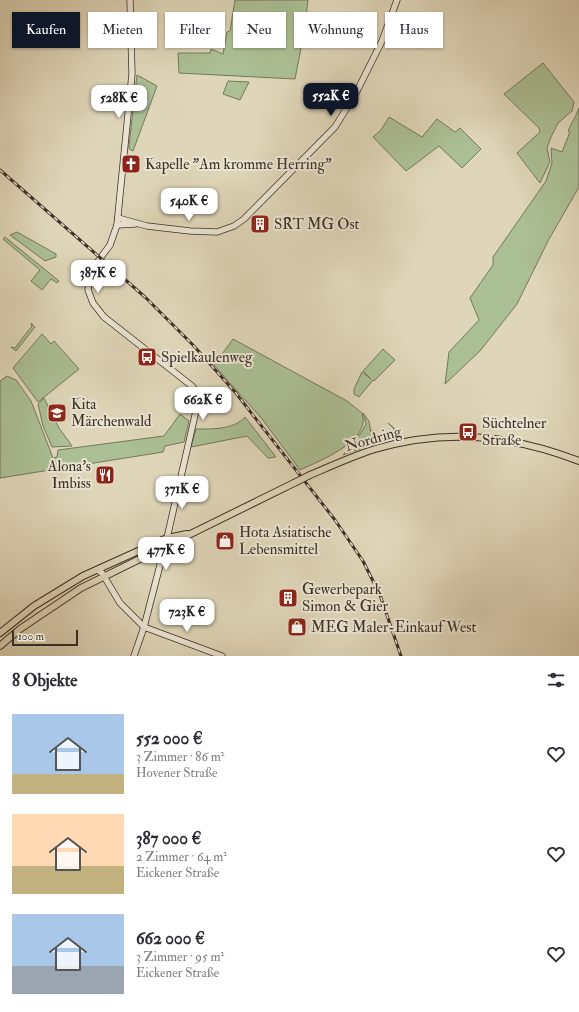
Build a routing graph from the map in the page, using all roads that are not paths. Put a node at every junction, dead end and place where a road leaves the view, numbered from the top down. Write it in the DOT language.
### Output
graph roads {
  1 [pos="130,0"];
  2 [pos="397,0"];
  3 [pos="118,218"];
  4 [pos="135,224"];
  5 [pos="117,225"];
  6 [pos="579,461"];
  7 [pos="187,534"];
  8 [pos="167,538"];
  9 [pos="163,548"];
  10 [pos="98,570"];
  11 [pos="104,576"];
  12 [pos="144,627"];
  13 [pos="0,633"];
  14 [pos="0,646"];
  15 [pos="134,656"];
  16 [pos="222,656"];
  1 -- 3 [label="street"];
  2 -- 4 [label="street"];
  3 -- 4 [label="street"];
  3 -- 5 [label="street"];
  4 -- 5 [label="street"];
  5 -- 8 [label="street"];
  6 -- 7 [label="main road, Nordring, bridge"];
  7 -- 8 [label="main road, Nordring"];
  7 -- 9 [label="main road, Nordring"];
  8 -- 9 [label="street"];
  8 -- 10 [label="main road, Nordring"];
  9 -- 11 [label="main road, Nordring"];
  9 -- 12 [label="street"];
  10 -- 11 [label="street"];
  10 -- 13 [label="main road, Nordring"];
  11 -- 12 [label="street"];
  11 -- 14 [label="main road, Nordring"];
  12 -- 15 [label="street"];
  12 -- 16 [label="street"];
}
